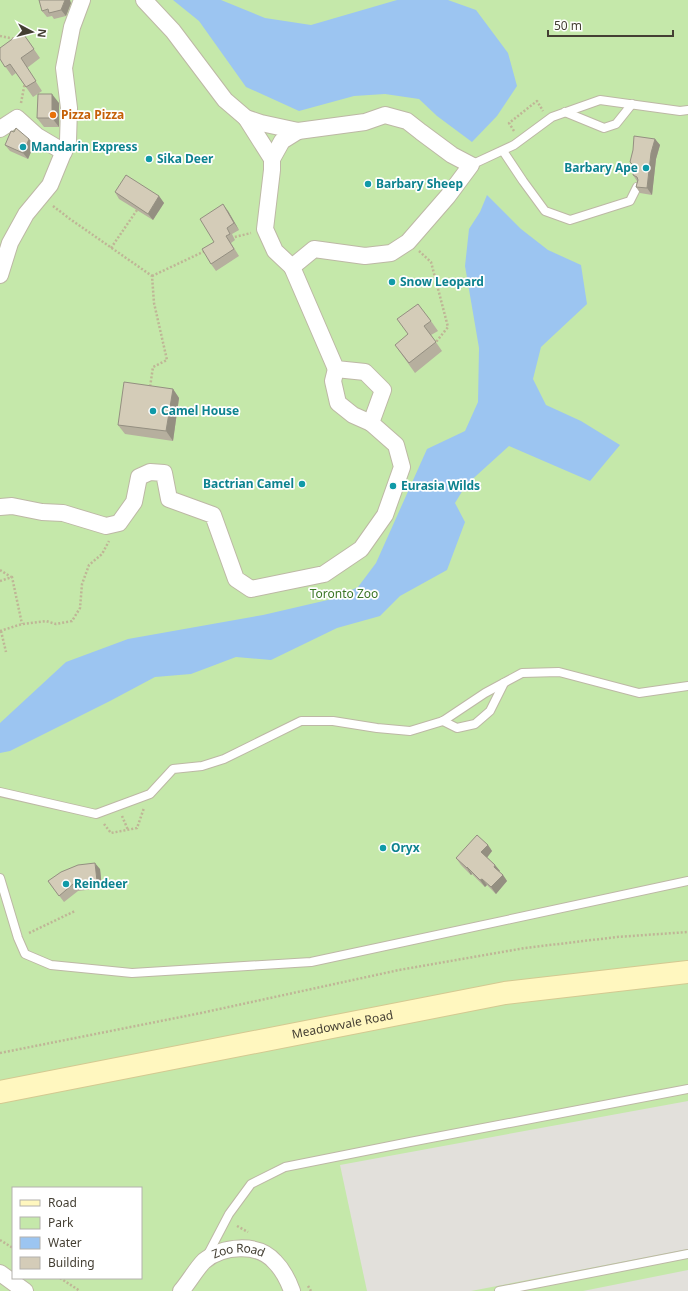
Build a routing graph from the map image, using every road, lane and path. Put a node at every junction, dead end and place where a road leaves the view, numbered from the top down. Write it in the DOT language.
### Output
graph roads {
  1 [pos="82,0"];
  2 [pos="144,0"];
  3 [pos="0,36"];
  4 [pos="18,43"];
  5 [pos="25,81"];
  6 [pos="632,104"];
  7 [pos="688,110"];
  8 [pos="565,112"];
  9 [pos="18,118"];
  10 [pos="246,118"];
  11 [pos="548,120"];
  12 [pos="0,130"];
  13 [pos="298,131"];
  14 [pos="520,141"];
  15 [pos="503,151"];
  16 [pos="64,152"];
  17 [pos="272,159"];
  18 [pos="471,165"];
  19 [pos="637,187"];
  20 [pos="41,196"];
  21 [pos="137,210"];
  22 [pos="265,229"];
  23 [pos="227,239"];
  24 [pos="408,242"];
  25 [pos="111,248"];
  26 [pos="207,249"];
  27 [pos="292,267"];
  28 [pos="0,275"];
  29 [pos="152,276"];
  30 [pos="436,342"];
  31 [pos="336,369"];
  32 [pos="150,394"];
  33 [pos="371,423"];
  34 [pos="0,507"];
  35 [pos="119,523"];
  36 [pos="0,570"];
  37 [pos="12,577"];
  38 [pos="0,581"];
  39 [pos="22,624"];
  40 [pos="0,631"];
  41 [pos="6,652"];
  42 [pos="504,683"];
  43 [pos="688,686"];
  44 [pos="444,721"];
  45 [pos="0,792"];
  46 [pos="150,794"];
  47 [pos="96,814"];
  48 [pos="0,878"];
  49 [pos="688,881"];
  50 [pos="75,911"];
  51 [pos="688,932"];
  52 [pos="18,938"];
  53 [pos="688,972"];
  54 [pos="0,1053"];
  55 [pos="688,1089"];
  56 [pos="0,1092"];
  57 [pos="0,1240"];
  58 [pos="12,1247"];
  59 [pos="688,1254"];
  60 [pos="204,1262"];
  61 [pos="0,1273"];
  62 [pos="62,1279"];
  63 [pos="25,1291"];
  64 [pos="80,1291"];
  65 [pos="181,1291"];
  66 [pos="292,1291"];
  67 [pos="499,1291"];
  1 -- 16 [label="street"];
  2 -- 10 [label="street"];
  3 -- 4 [label="path"];
  5 -- 9 [label="path"];
  6 -- 7 [label="lane"];
  6 -- 8 [label="lane"];
  6 -- 8 [label="lane"];
  8 -- 11 [label="lane"];
  9 -- 12 [label="street"];
  9 -- 16 [label="street"];
  10 -- 13 [label="street"];
  10 -- 17 [label="street"];
  11 -- 14 [label="lane"];
  11 -- 14 [label="path"];
  13 -- 17 [label="street"];
  13 -- 18 [label="street"];
  14 -- 15 [label="lane"];
  15 -- 18 [label="lane"];
  15 -- 19 [label="lane"];
  16 -- 20 [label="street"];
  17 -- 22 [label="street"];
  18 -- 24 [label="street"];
  20 -- 25 [label="path"];
  20 -- 28 [label="street"];
  21 -- 25 [label="path"];
  22 -- 23 [label="path"];
  22 -- 27 [label="street"];
  24 -- 27 [label="street"];
  24 -- 30 [label="path"];
  25 -- 29 [label="path"];
  26 -- 29 [label="path"];
  27 -- 31 [label="street"];
  29 -- 32 [label="path"];
  31 -- 33 [label="street"];
  31 -- 33 [label="street"];
  33 -- 35 [label="street"];
  34 -- 35 [label="street"];
  35 -- 39 [label="path"];
  36 -- 37 [label="path"];
  37 -- 38 [label="path"];
  37 -- 39 [label="path"];
  39 -- 40 [label="path"];
  40 -- 41 [label="path"];
  42 -- 43 [label="lane"];
  42 -- 44 [label="lane"];
  42 -- 44 [label="lane"];
  44 -- 46 [label="lane"];
  45 -- 47 [label="lane"];
  46 -- 47 [label="lane"];
  46 -- 47 [label="path"];
  48 -- 52 [label="lane"];
  49 -- 52 [label="lane"];
  50 -- 52 [label="path"];
  51 -- 54 [label="path"];
  53 -- 56 [label="main road, Meadowvale Road"];
  55 -- 60 [label="lane"];
  57 -- 58 [label="path"];
  59 -- 67 [label="lane"];
  60 -- 65 [label="street, Zoo Road"];
  60 -- 66 [label="street, Zoo Road"];
  61 -- 63 [label="street"];
  62 -- 64 [label="path"];
}
